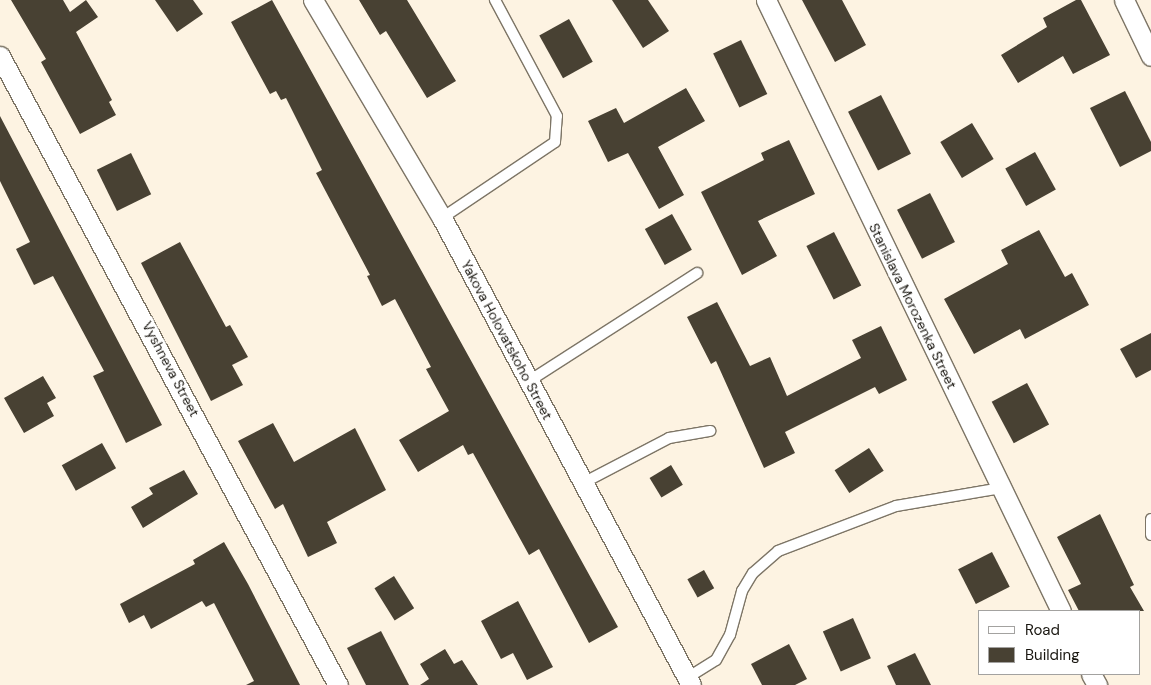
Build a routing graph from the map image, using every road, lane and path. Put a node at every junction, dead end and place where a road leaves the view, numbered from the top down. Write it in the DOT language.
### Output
graph roads {
  1 [pos="313,0"];
  2 [pos="495,0"];
  3 [pos="766,0"];
  4 [pos="1124,0"];
  5 [pos="0,56"];
  6 [pos="1151,56"];
  7 [pos="442,218"];
  8 [pos="697,273"];
  9 [pos="529,381"];
  10 [pos="710,431"];
  11 [pos="583,483"];
  12 [pos="1001,488"];
  13 [pos="1151,519"];
  14 [pos="1151,535"];
  15 [pos="1061,610"];
  16 [pos="689,682"];
  17 [pos="338,685"];
  1 -- 7 [label="street, Yakova Holovatskoho Street"];
  2 -- 7 [label="lane"];
  3 -- 12 [label="street, Stanislava Morozenka Street"];
  4 -- 6 [label="street"];
  5 -- 17 [label="street, Vyshneva Street"];
  7 -- 9 [label="street, Yakova Holovatskoho Street"];
  8 -- 9 [label="lane"];
  9 -- 11 [label="street, Yakova Holovatskoho Street"];
  10 -- 11 [label="lane"];
  11 -- 16 [label="street, Yakova Holovatskoho Street"];
  12 -- 15 [label="street, Stanislava Morozenka Street"];
  12 -- 16 [label="lane"];
  13 -- 14 [label="lane"];
}
